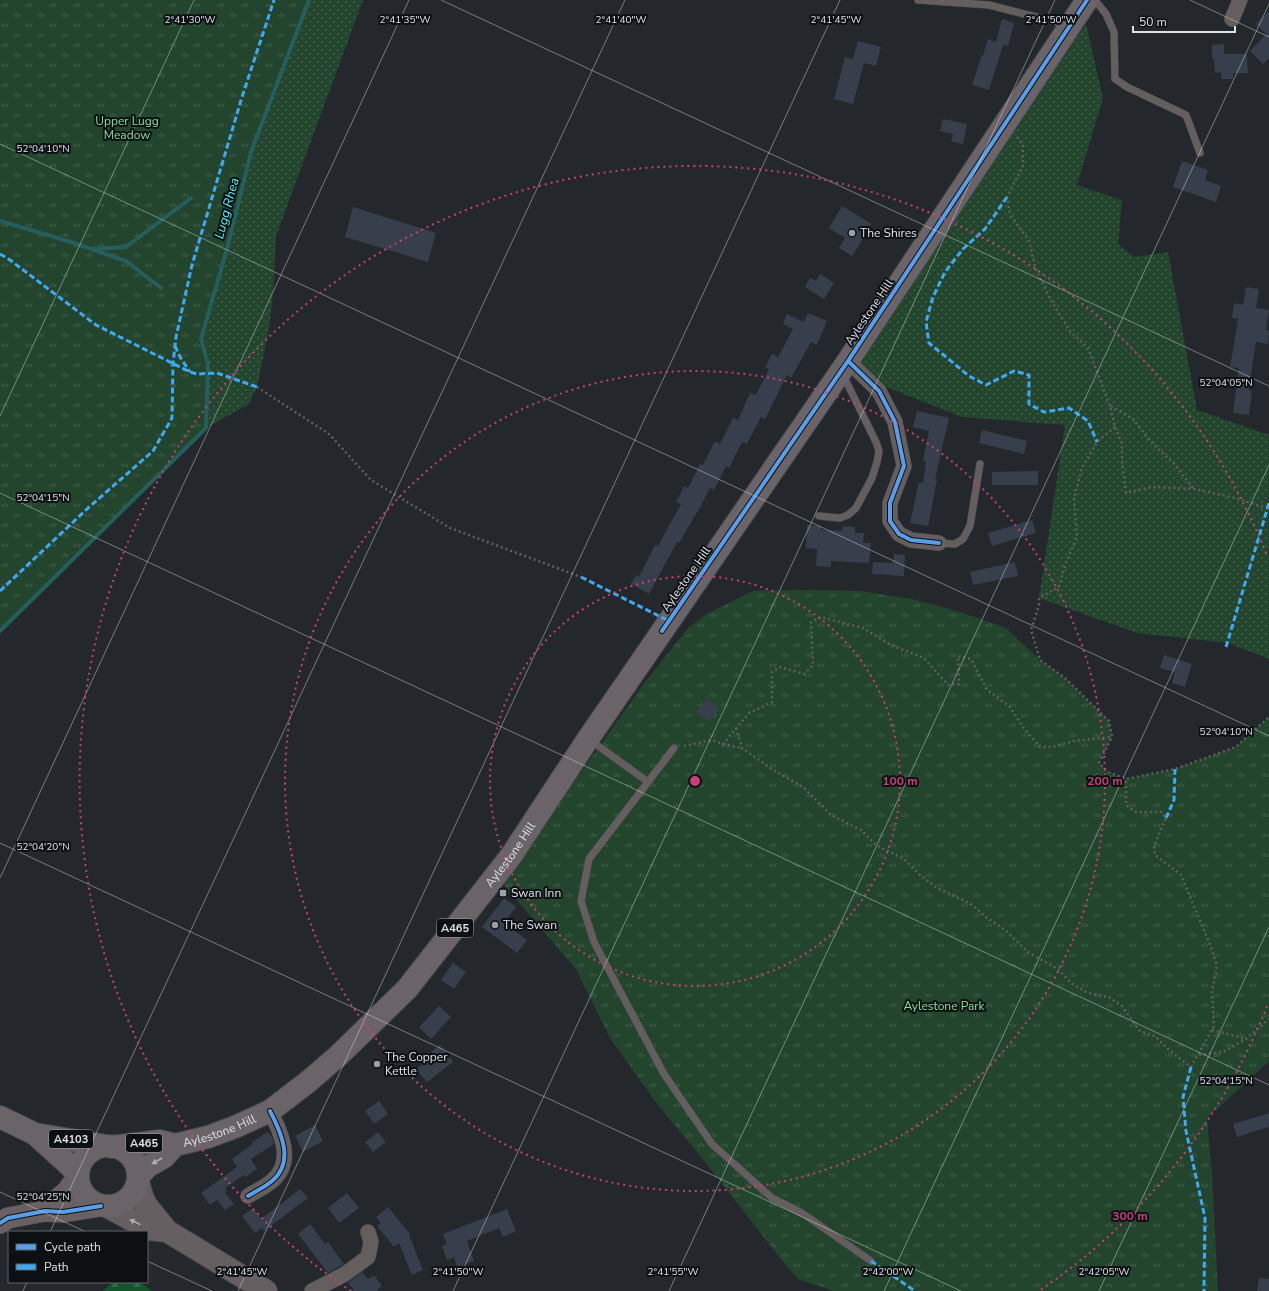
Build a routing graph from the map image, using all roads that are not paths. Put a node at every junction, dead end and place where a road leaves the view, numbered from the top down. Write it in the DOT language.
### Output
graph roads {
  1 [pos="918,0"];
  2 [pos="1087,0"];
  3 [pos="1096,0"];
  4 [pos="1240,0"];
  5 [pos="1232,19"];
  6 [pos="1070,25"];
  7 [pos="1200,153"];
  8 [pos="845,366"];
  9 [pos="980,464"];
  10 [pos="818,516"];
  11 [pos="939,543"];
  12 [pos="588,739"];
  13 [pos="674,748"];
  14 [pos="648,782"];
  15 [pos="270,1111"];
  16 [pos="0,1117"];
  17 [pos="35,1134"];
  18 [pos="175,1145"];
  19 [pos="110,1147"];
  20 [pos="78,1174"];
  21 [pos="138,1179"];
  22 [pos="248,1196"];
  23 [pos="104,1206"];
  24 [pos="45,1211"];
  25 [pos="0,1223"];
  26 [pos="167,1231"];
  27 [pos="368,1232"];
  28 [pos="871,1261"];
  29 [pos="266,1291"];
  30 [pos="312,1291"];
  1 -- 6 [label="lane"];
  2 -- 6 [label="highway, Aylestone Hill / A465"];
  3 -- 7 [label="lane"];
  4 -- 5 [label="street"];
  6 -- 8 [label="highway, Aylestone Hill / A465"];
  8 -- 10 [label="lane"];
  8 -- 11 [label="street"];
  8 -- 12 [label="highway, Aylestone Hill / A465"];
  9 -- 11 [label="lane"];
  12 -- 14 [label="lane"];
  12 -- 15 [label="highway, Aylestone Hill / A465"];
  13 -- 14 [label="lane"];
  14 -- 28 [label="lane"];
  15 -- 18 [label="highway, Aylestone Hill / A465"];
  15 -- 22 [label="street"];
  16 -- 17 [label="highway, A4103"];
  17 -- 19 [label="highway, A4103"];
  17 -- 20 [label="highway, A4103"];
  18 -- 19 [label="highway, Aylestone Hill / A465"];
  18 -- 21 [label="highway, Aylestone Hill / A465, one-way"];
  19 -- 20 [label="highway, A4103"];
  19 -- 21 [label="highway, A4103"];
  20 -- 23 [label="highway, A4103"];
  20 -- 24 [label="street"];
  21 -- 23 [label="highway"];
  21 -- 26 [label="main road, A4103"];
  23 -- 24 [label="street"];
  26 -- 23 [label="main road, A4103, one-way"];
  24 -- 25 [label="street"];
  26 -- 29 [label="main road, A4103"];
  27 -- 30 [label="street"];
}
